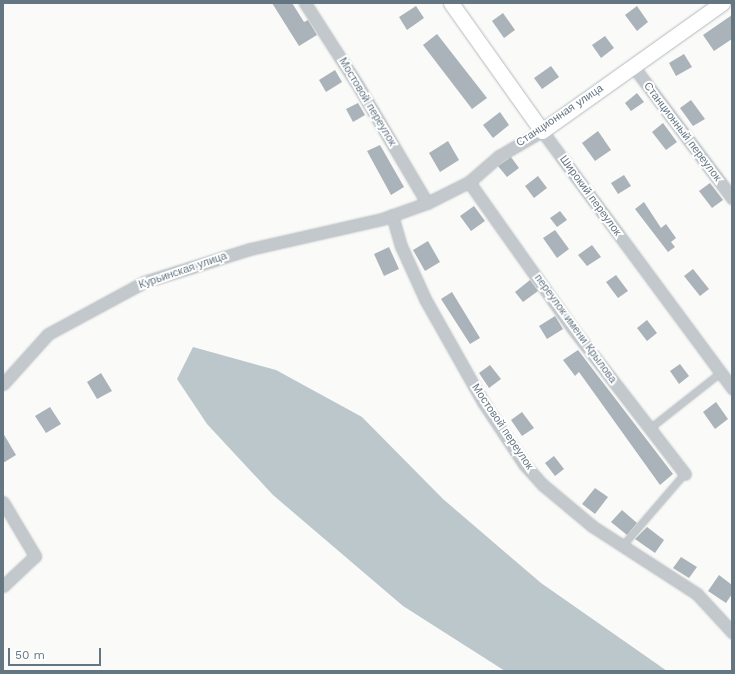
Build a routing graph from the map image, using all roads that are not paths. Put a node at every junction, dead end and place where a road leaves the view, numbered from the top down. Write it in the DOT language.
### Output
graph roads {
  1 [pos="305,3"];
  2 [pos="450,3"];
  3 [pos="722,3"];
  4 [pos="633,66"];
  5 [pos="542,131"];
  6 [pos="469,182"];
  7 [pos="732,198"];
  8 [pos="427,203"];
  9 [pos="392,215"];
  10 [pos="721,373"];
  11 [pos="3,384"];
  12 [pos="732,388"];
  13 [pos="650,429"];
  14 [pos="685,474"];
  15 [pos="3,502"];
  16 [pos="623,546"];
  17 [pos="3,586"];
  18 [pos="732,632"];
  1 -- 8 [label="street, Мостовой переулок"];
  2 -- 5 [label="main road, Широкий переулок"];
  3 -- 4 [label="main road, Станционная улица"];
  4 -- 5 [label="main road, Станционная улица"];
  4 -- 7 [label="street, Станционный переулок"];
  5 -- 6 [label="street, Станционная улица"];
  5 -- 10 [label="street, Широкий переулок"];
  6 -- 8 [label="street, Станционная улица"];
  6 -- 13 [label="street, переулок имени Крылова"];
  8 -- 9 [label="street, Станционная улица"];
  9 -- 11 [label="street, Курьинская улица"];
  9 -- 16 [label="street, Мостовой переулок"];
  10 -- 12 [label="street, Широкий переулок"];
  10 -- 13 [label="lane"];
  13 -- 14 [label="street, переулок имени Крылова"];
  14 -- 16 [label="lane"];
  15 -- 17 [label="street"];
  16 -- 18 [label="street, Мостовой переулок"];
}
